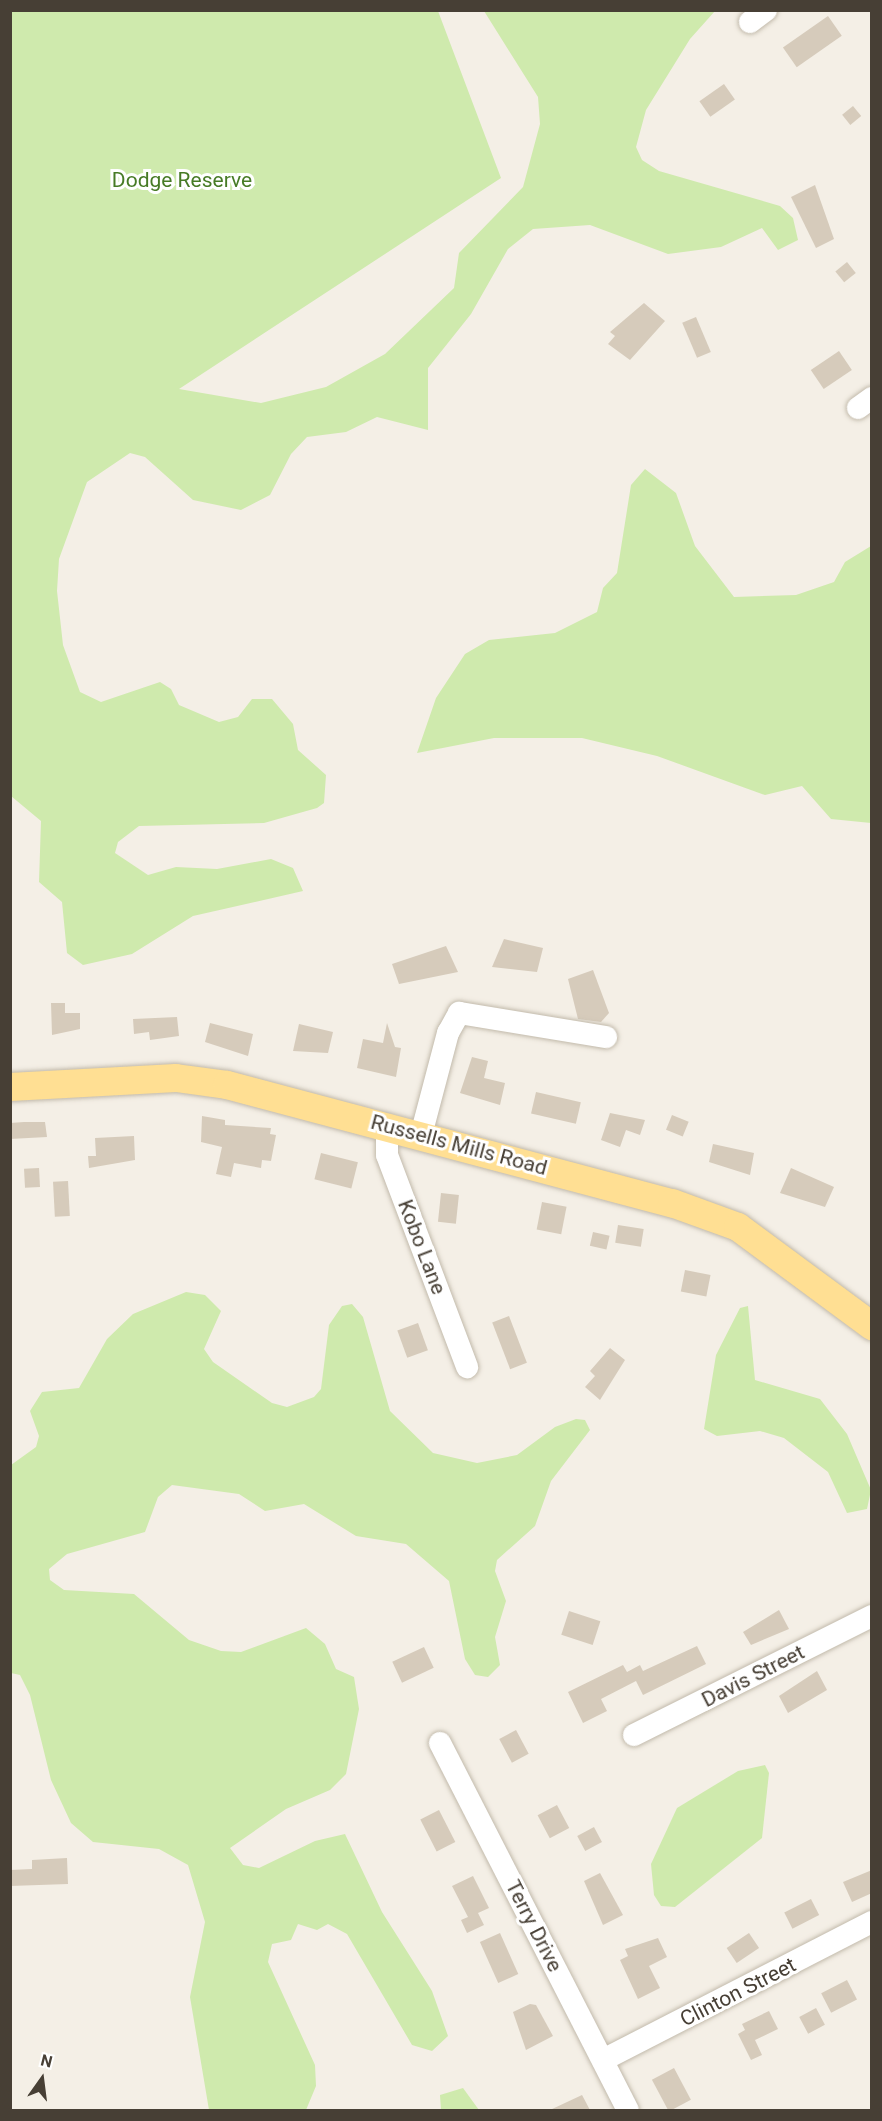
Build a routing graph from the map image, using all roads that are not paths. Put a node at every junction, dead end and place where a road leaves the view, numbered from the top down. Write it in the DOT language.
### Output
graph roads {
  1 [pos="606,1037"];
  2 [pos="10,1087"];
  3 [pos="387,1125"];
  4 [pos="421,1135"];
  5 [pos="872,1326"];
  6 [pos="467,1366"];
  7 [pos="872,1616"];
  8 [pos="634,1735"];
  9 [pos="440,1743"];
  10 [pos="872,1922"];
  11 [pos="603,2060"];
  12 [pos="628,2110"];
  1 -- 4 [label="street"];
  2 -- 3 [label="main road, Russells Mills Road"];
  3 -- 4 [label="main road, Russells Mills Road"];
  3 -- 6 [label="street, Kobo Lane"];
  4 -- 5 [label="main road, Russells Mills Road"];
  7 -- 8 [label="street, Davis Street"];
  9 -- 11 [label="street, Terry Drive"];
  10 -- 11 [label="street, Clinton Street"];
  11 -- 12 [label="street, Terry Drive"];
}
